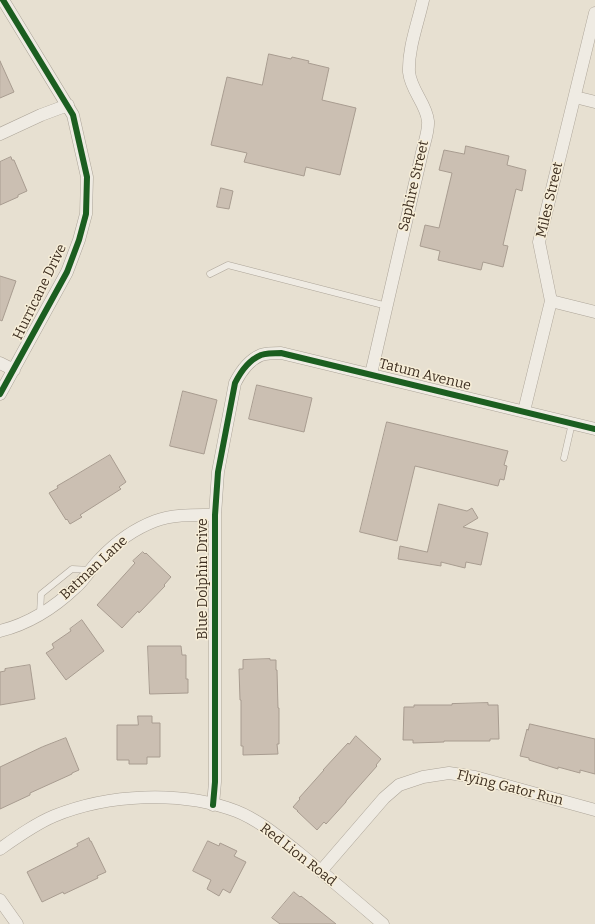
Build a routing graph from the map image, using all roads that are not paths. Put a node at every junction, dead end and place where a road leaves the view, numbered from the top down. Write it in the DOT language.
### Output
graph roads {
  1 [pos="3,0"];
  2 [pos="423,0"];
  3 [pos="595,12"];
  4 [pos="575,97"];
  5 [pos="595,102"];
  6 [pos="68,105"];
  7 [pos="0,134"];
  8 [pos="210,274"];
  9 [pos="551,301"];
  10 [pos="387,306"];
  11 [pos="595,312"];
  12 [pos="251,361"];
  13 [pos="0,363"];
  14 [pos="14,370"];
  15 [pos="371,374"];
  16 [pos="0,394"];
  17 [pos="524,411"];
  18 [pos="572,423"];
  19 [pos="595,429"];
  20 [pos="564,458"];
  21 [pos="215,515"];
  22 [pos="91,570"];
  23 [pos="40,614"];
  24 [pos="0,631"];
  25 [pos="213,804"];
  26 [pos="595,810"];
  27 [pos="0,849"];
  28 [pos="321,871"];
  29 [pos="0,900"];
  30 [pos="18,924"];
  31 [pos="382,924"];
  1 -- 6 [label="street, Hurricane Drive"];
  2 -- 10 [label="street, Saphire Street"];
  3 -- 4 [label="street, Miles Street"];
  4 -- 5 [label="street"];
  4 -- 9 [label="street, Miles Street"];
  6 -- 7 [label="street"];
  6 -- 14 [label="street, Hurricane Drive"];
  8 -- 10 [label="lane"];
  9 -- 11 [label="street"];
  9 -- 17 [label="street, Miles Street"];
  10 -- 15 [label="street, Saphire Street"];
  12 -- 15 [label="street, Tatum Avenue"];
  12 -- 21 [label="street, Blue Dolphin Drive"];
  13 -- 14 [label="street"];
  14 -- 16 [label="street, Hurricane Drive"];
  15 -- 17 [label="street, Tatum Avenue"];
  17 -- 18 [label="street, Tatum Avenue"];
  18 -- 19 [label="street, Tatum Avenue"];
  18 -- 20 [label="lane"];
  21 -- 22 [label="street, Batman Lane"];
  21 -- 25 [label="street, Blue Dolphin Drive"];
  22 -- 23 [label="street, Batman Lane"];
  22 -- 23 [label="lane"];
  23 -- 24 [label="street, Batman Lane"];
  25 -- 27 [label="street, Red Lion Road"];
  25 -- 28 [label="street, Red Lion Road"];
  26 -- 28 [label="street, Flying Gator Run"];
  28 -- 31 [label="street, Red Lion Road"];
  29 -- 30 [label="street"];
}
